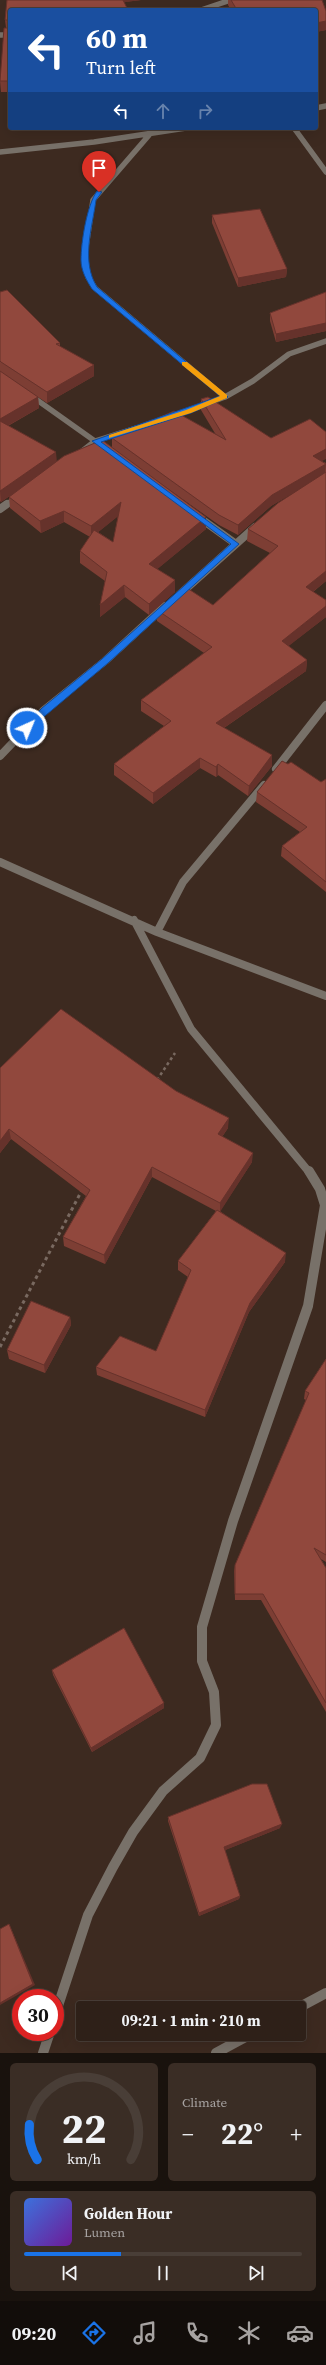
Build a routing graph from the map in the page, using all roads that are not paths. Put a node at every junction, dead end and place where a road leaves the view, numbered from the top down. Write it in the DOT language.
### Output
graph roads {
  1 [pos="231,0"];
  2 [pos="207,8"];
  3 [pos="174,130"];
  4 [pos="295,130"];
  5 [pos="150,134"];
  6 [pos="0,152"];
  7 [pos="326,172"];
  8 [pos="326,341"];
  9 [pos="23,390"];
  10 [pos="225,397"];
  11 [pos="160,421"];
  12 [pos="145,425"];
  13 [pos="95,441"];
  14 [pos="108,451"];
  15 [pos="76,455"];
  16 [pos="25,491"];
  17 [pos="0,509"];
  18 [pos="191,511"];
  19 [pos="263,520"];
  20 [pos="236,544"];
  21 [pos="326,705"];
  22 [pos="0,756"];
  23 [pos="0,862"];
  24 [pos="134,920"];
  25 [pos="157,932"];
  26 [pos="326,996"];
  27 [pos="64,1989"];
  28 [pos="326,1993"];
  29 [pos="306,2004"];
  30 [pos="47,2041"];
  31 [pos="238,2041"];
  32 [pos="43,2053"];
  33 [pos="216,2053"];
  1 -- 2 [label="street"];
  3 -- 5 [label="street"];
  4 -- 7 [label="street"];
  5 -- 6 [label="street"];
  5 -- 10 [label="street"];
  8 -- 10 [label="street"];
  9 -- 13 [label="street"];
  10 -- 11 [label="street"];
  12 -- 13 [label="street"];
  13 -- 14 [label="street"];
  13 -- 15 [label="street"];
  16 -- 17 [label="street"];
  18 -- 20 [label="street"];
  19 -- 20 [label="street"];
  20 -- 22 [label="street"];
  21 -- 25 [label="street"];
  23 -- 24 [label="street"];
  24 -- 25 [label="street"];
  24 -- 27 [label="street"];
  25 -- 26 [label="street"];
  28 -- 29 [label="street"];
  30 -- 32 [label="street"];
  31 -- 33 [label="street"];
}
